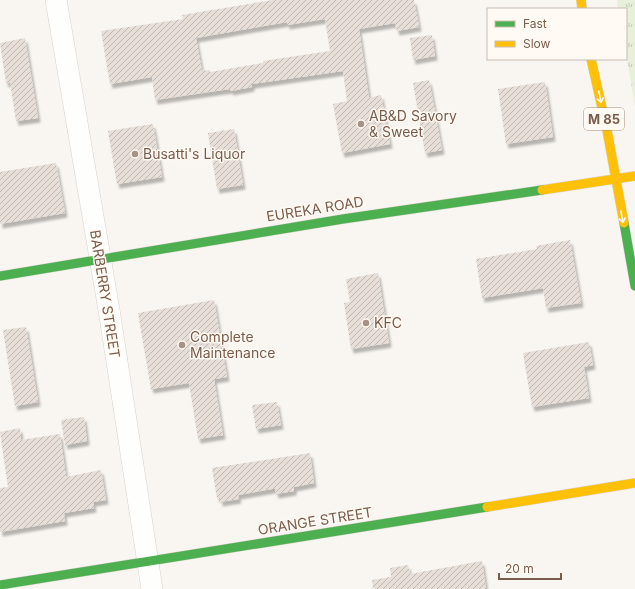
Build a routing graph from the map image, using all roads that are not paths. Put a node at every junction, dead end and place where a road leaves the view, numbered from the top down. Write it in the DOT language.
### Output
graph roads {
  1 [pos="56,0"];
  2 [pos="591,60"];
  3 [pos="635,176"];
  4 [pos="615,179"];
  5 [pos="100,260"];
  6 [pos="0,276"];
  7 [pos="635,286"];
  8 [pos="635,483"];
  9 [pos="148,562"];
  10 [pos="0,585"];
  11 [pos="152,589"];
  1 -- 5 [label="street, BARBERRY STREET"];
  2 -- 4 [label="main road, M 85, one-way"];
  3 -- 4 [label="main road, EUREKA ROAD"];
  4 -- 5 [label="main road, EUREKA ROAD"];
  4 -- 7 [label="main road, M 85, one-way"];
  5 -- 6 [label="main road, EUREKA ROAD"];
  5 -- 9 [label="street, BARBERRY STREET"];
  8 -- 9 [label="main road, ORANGE STREET"];
  9 -- 10 [label="main road, ORANGE STREET"];
  9 -- 11 [label="street, BARBERRY STREET"];
}
